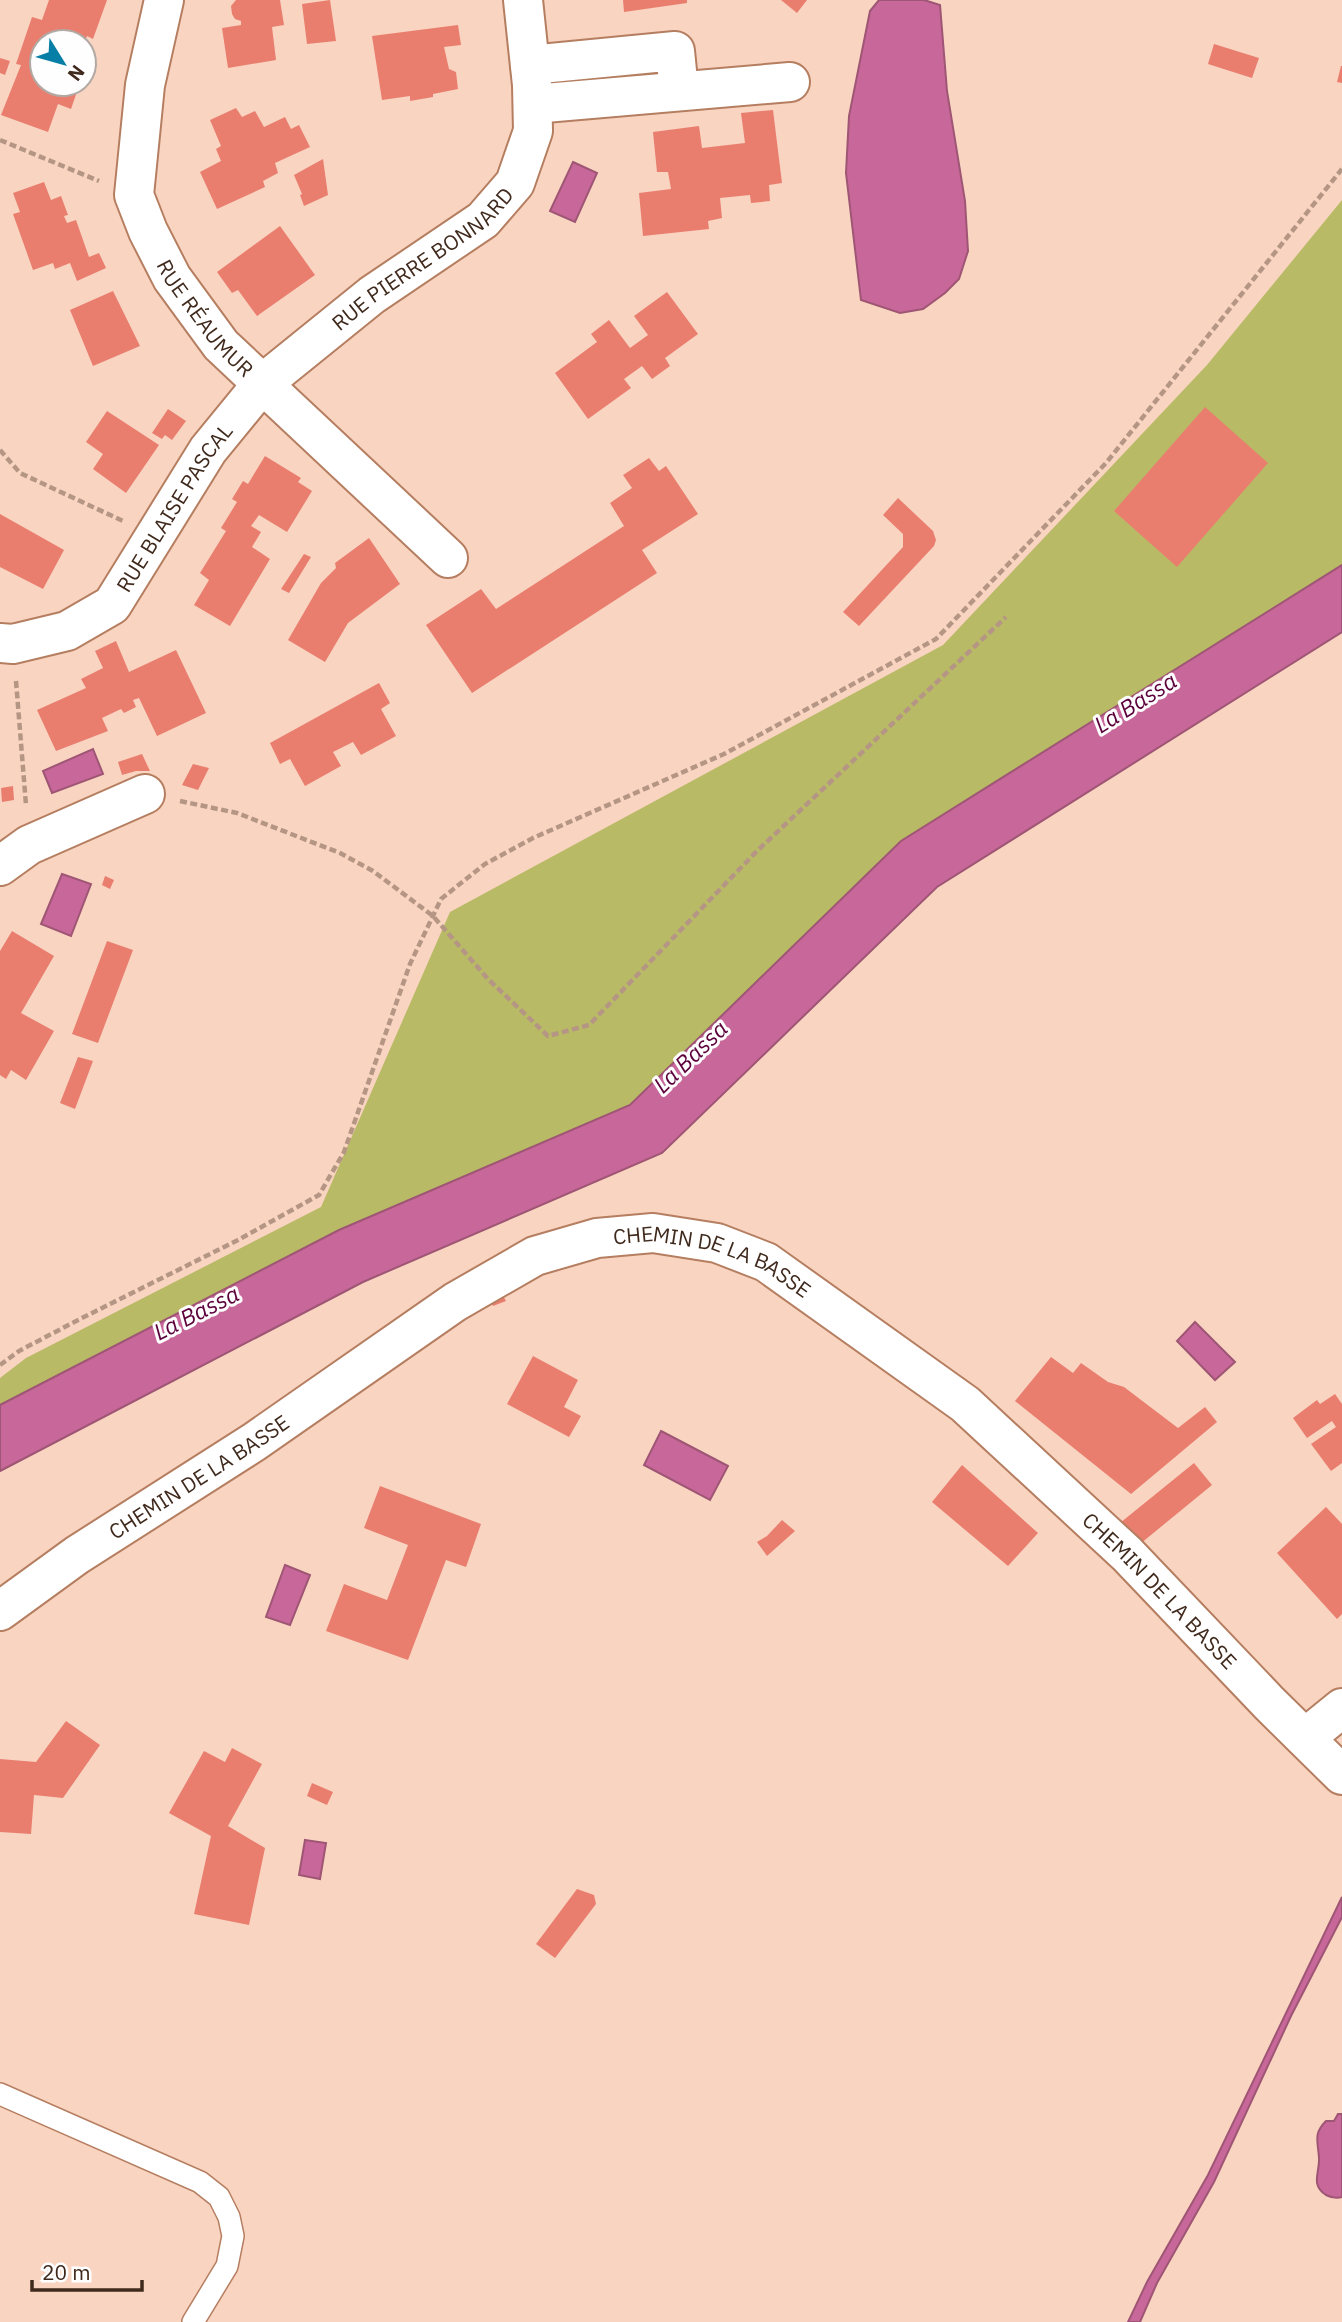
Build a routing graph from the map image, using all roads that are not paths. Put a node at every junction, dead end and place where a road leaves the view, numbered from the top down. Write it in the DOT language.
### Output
graph roads {
  1 [pos="164,0"];
  2 [pos="523,0"];
  3 [pos="530,65"];
  4 [pos="790,82"];
  5 [pos="679,92"];
  6 [pos="533,104"];
  7 [pos="262,384"];
  8 [pos="448,558"];
  9 [pos="6,643"];
  10 [pos="145,794"];
  11 [pos="15,855"];
  12 [pos="0,1611"];
  13 [pos="1342,1707"];
  14 [pos="1305,1738"];
  15 [pos="1342,1775"];
  16 [pos="0,2094"];
  17 [pos="192,2322"];
  1 -- 7 [label="street, RUE RÉAUMUR"];
  2 -- 3 [label="street, RUE PIERRE BONNARD"];
  3 -- 5 [label="street"];
  3 -- 6 [label="street, RUE PIERRE BONNARD"];
  4 -- 5 [label="street"];
  5 -- 6 [label="street"];
  6 -- 7 [label="street, RUE PIERRE BONNARD"];
  7 -- 8 [label="street, RUE RÉAUMUR"];
  7 -- 9 [label="street, RUE BLAISE PASCAL"];
  10 -- 11 [label="street"];
  12 -- 14 [label="street, CHEMIN DE LA BASSE"];
  13 -- 14 [label="street"];
  14 -- 15 [label="street, CHEMIN DE LA BASSE"];
  16 -- 17 [label="lane"];
}
